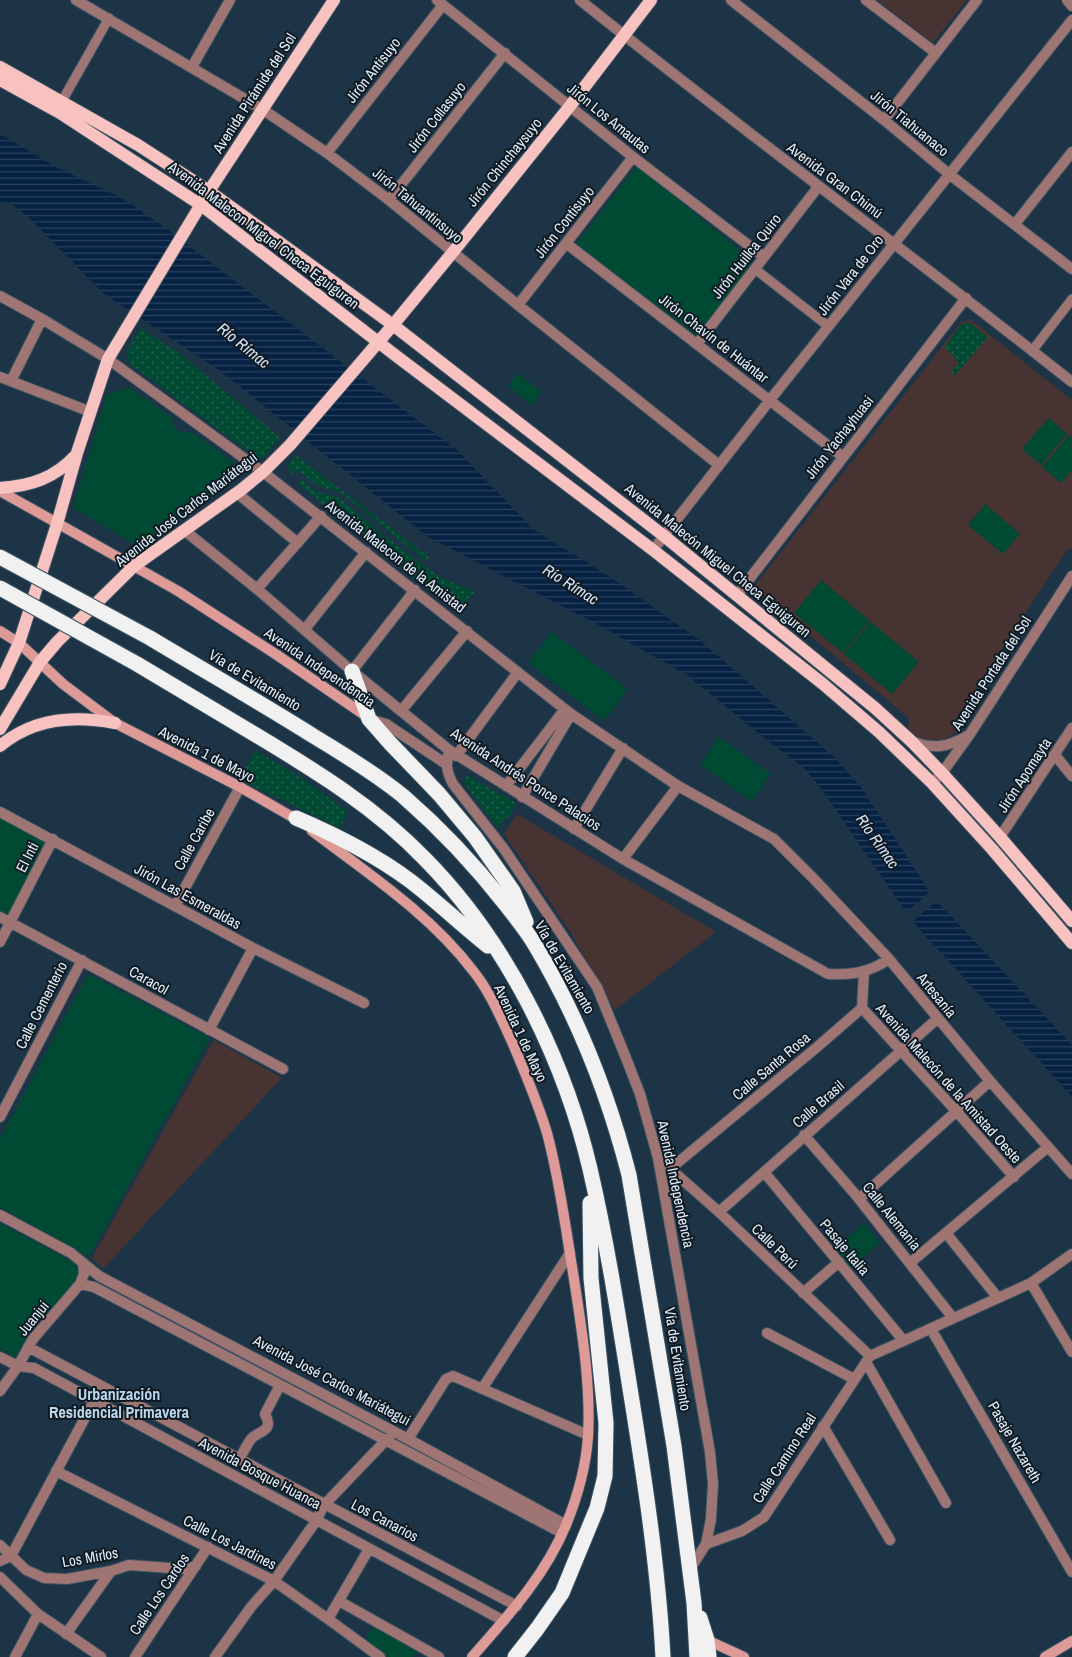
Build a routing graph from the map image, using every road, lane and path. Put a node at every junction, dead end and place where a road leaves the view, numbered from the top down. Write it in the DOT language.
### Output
graph roads {
  1 [pos="76,0"];
  2 [pos="230,0"];
  3 [pos="334,0"];
  4 [pos="580,0"];
  5 [pos="650,0"];
  6 [pos="731,0"];
  7 [pos="866,0"];
  8 [pos="977,0"];
  9 [pos="1067,0"];
  10 [pos="440,2"];
  11 [pos="1072,6"];
  12 [pos="109,18"];
  13 [pos="1072,20"];
  14 [pos="623,35"];
  15 [pos="505,53"];
  16 [pos="936,54"];
  17 [pos="0,67"];
  18 [pos="192,67"];
  19 [pos="0,80"];
  20 [pos="62,101"];
  21 [pos="570,106"];
  22 [pos="262,109"];
  23 [pos="884,120"];
  24 [pos="327,153"];
  25 [pos="633,157"];
  26 [pos="1070,158"];
  27 [pos="949,174"];
  28 [pos="818,187"];
  29 [pos="210,191"];
  30 [pos="390,200"];
  31 [pos="201,205"];
  32 [pos="1015,224"];
  33 [pos="567,244"];
  34 [pos="893,244"];
  35 [pos="453,252"];
  36 [pos="764,257"];
  37 [pos="309,264"];
  38 [pos="755,269"];
  39 [pos="1072,269"];
  40 [pos="0,296"];
  41 [pos="966,298"];
  42 [pos="1072,299"];
  43 [pos="518,305"];
  44 [pos="42,319"];
  45 [pos="393,325"];
  46 [pos="828,326"];
  47 [pos="697,344"];
  48 [pos="375,346"];
  49 [pos="1032,351"];
  50 [pos="108,360"];
  51 [pos="0,377"];
  52 [pos="11,381"];
  53 [pos="1072,382"];
  54 [pos="770,400"];
  55 [pos="91,412"];
  56 [pos="77,453"];
  57 [pos="843,457"];
  58 [pos="719,465"];
  59 [pos="263,472"];
  60 [pos="0,489"];
  61 [pos="237,493"];
  62 [pos="321,516"];
  63 [pos="57,524"];
  64 [pos="184,530"];
  65 [pos="664,536"];
  66 [pos="298,542"];
  67 [pos="654,550"];
  68 [pos="366,552"];
  69 [pos="0,557"];
  70 [pos="134,566"];
  71 [pos="1072,576"];
  72 [pos="0,588"];
  73 [pos="258,589"];
  74 [pos="416,590"];
  75 [pos="737,596"];
  76 [pos="305,629"];
  77 [pos="0,631"];
  78 [pos="467,631"];
  79 [pos="19,643"];
  80 [pos="40,662"];
  81 [pos="352,671"];
  82 [pos="518,672"];
  83 [pos="0,684"];
  84 [pos="402,711"];
  85 [pos="568,711"];
  86 [pos="370,719"];
  87 [pos="115,723"];
  88 [pos="1072,728"];
  89 [pos="0,730"];
  90 [pos="970,734"];
  91 [pos="911,741"];
  92 [pos="0,746"];
  93 [pos="623,748"];
  94 [pos="453,753"];
  95 [pos="1055,756"];
  96 [pos="446,764"];
  97 [pos="942,773"];
  98 [pos="1072,776"];
  99 [pos="932,783"];
  100 [pos="506,786"];
  101 [pos="678,786"];
  102 [pos="240,787"];
  103 [pos="522,797"];
  104 [pos="0,812"];
  105 [pos="296,818"];
  106 [pos="574,828"];
  107 [pos="1000,837"];
  108 [pos="53,839"];
  109 [pos="774,839"];
  110 [pos="623,858"];
  111 [pos="175,906"];
  112 [pos="0,916"];
  113 [pos="1072,921"];
  114 [pos="11,922"];
  115 [pos="0,942"];
  116 [pos="1072,943"];
  117 [pos="535,944"];
  118 [pos="253,948"];
  119 [pos="501,956"];
  120 [pos="82,960"];
  121 [pos="889,960"];
  122 [pos="864,972"];
  123 [pos="364,1003"];
  124 [pos="862,1008"];
  125 [pos="937,1019"];
  126 [pos="209,1030"];
  127 [pos="902,1051"];
  128 [pos="284,1070"];
  129 [pos="990,1081"];
  130 [pos="957,1112"];
  131 [pos="0,1117"];
  132 [pos="804,1135"];
  133 [pos="1048,1147"];
  134 [pos="658,1158"];
  135 [pos="590,1167"];
  136 [pos="670,1169"];
  137 [pos="764,1172"];
  138 [pos="1072,1174"];
  139 [pos="1014,1177"];
  140 [pos="859,1199"];
  141 [pos="719,1212"];
  142 [pos="0,1215"];
  143 [pos="946,1233"];
  144 [pos="570,1253"];
  145 [pos="1072,1254"];
  146 [pos="839,1262"];
  147 [pos="83,1263"];
  148 [pos="910,1263"];
  149 [pos="1031,1283"];
  150 [pos="80,1284"];
  151 [pos="803,1293"];
  152 [pos="998,1298"];
  153 [pos="953,1318"];
  154 [pos="931,1329"];
  155 [pos="767,1333"];
  156 [pos="903,1340"];
  157 [pos="28,1347"];
  158 [pos="1072,1352"];
  159 [pos="0,1356"];
  160 [pos="868,1359"];
  161 [pos="18,1366"];
  162 [pos="854,1379"];
  163 [pos="280,1385"];
  164 [pos="102,1386"];
  165 [pos="482,1389"];
  166 [pos="0,1391"];
  167 [pos="95,1401"];
  168 [pos="823,1426"];
  169 [pos="393,1431"];
  170 [pos="588,1435"];
  171 [pos="408,1439"];
  172 [pos="386,1441"];
  173 [pos="221,1450"];
  174 [pos="239,1459"];
  175 [pos="212,1464"];
  176 [pos="56,1471"];
  177 [pos="946,1503"];
  178 [pos="324,1505"];
  179 [pos="316,1521"];
  180 [pos="564,1529"];
  181 [pos="890,1540"];
  182 [pos="706,1544"];
  183 [pos="0,1545"];
  184 [pos="208,1547"];
  185 [pos="369,1549"];
  186 [pos="11,1556"];
  187 [pos="0,1561"];
  188 [pos="196,1566"];
  189 [pos="690,1569"];
  190 [pos="111,1571"];
  191 [pos="1072,1572"];
  192 [pos="0,1577"];
  193 [pos="274,1581"];
  194 [pos="338,1601"];
  195 [pos="694,1602"];
  196 [pos="517,1606"];
  197 [pos="38,1614"];
  198 [pos="328,1619"];
  199 [pos="504,1621"];
  200 [pos="66,1634"];
  201 [pos="707,1640"];
  202 [pos="1072,1640"];
  203 [pos="15,1657"];
  204 [pos="101,1657"];
  205 [pos="135,1657"];
  206 [pos="215,1657"];
  207 [pos="380,1657"];
  208 [pos="439,1657"];
  209 [pos="472,1657"];
  210 [pos="515,1657"];
  211 [pos="663,1657"];
  212 [pos="697,1657"];
  213 [pos="710,1657"];
  214 [pos="744,1657"];
  215 [pos="1045,1657"];
  1 -- 12 [label="street, Jirón Tahuantinsuyo"];
  2 -- 18 [label="street"];
  3 -- 22 [label="main road, Avenida Pirámide del Sol"];
  4 -- 14 [label="street, Avenida Gran Chimú"];
  5 -- 14 [label="main road, Jirón Chinchaysuyo"];
  6 -- 23 [label="street, Jirón Tiahuanaco"];
  7 -- 16 [label="street"];
  8 -- 16 [label="street"];
  9 -- 11 [label="street"];
  10 -- 15 [label="street, Jirón Los Amautas"];
  10 -- 24 [label="street, Jirón Antisuyo"];
  12 -- 18 [label="street, Jirón Tahuantinsuyo"];
  12 -- 20 [label="street"];
  13 -- 27 [label="street, Jirón Vara de Oro"];
  14 -- 21 [label="main road, Jirón Chinchaysuyo"];
  14 -- 28 [label="street, Avenida Gran Chimú"];
  15 -- 21 [label="street, Jirón Los Amautas"];
  15 -- 30 [label="street, Jirón Collasuyo"];
  16 -- 23 [label="street"];
  17 -- 20 [label="main road, Avenida Malecon Miguel Checa Eguiguren"];
  18 -- 22 [label="street, Jirón Tahuantinsuyo"];
  19 -- 31 [label="main road, Avenida Malecon Miguel Checa Eguiguren"];
  20 -- 29 [label="main road, Avenida Malecon Miguel Checa Eguiguren"];
  21 -- 25 [label="street, Jirón Los Amautas"];
  21 -- 35 [label="main road, Jirón Chinchaysuyo"];
  22 -- 24 [label="street, Jirón Tahuantinsuyo"];
  22 -- 29 [label="main road, Avenida Pirámide del Sol"];
  23 -- 27 [label="street, Jirón Tiahuanaco"];
  24 -- 30 [label="street, Jirón Tahuantinsuyo"];
  25 -- 33 [label="street, Jirón Contisuyo"];
  25 -- 36 [label="street, Jirón Los Amautas"];
  26 -- 32 [label="street"];
  27 -- 32 [label="street, Jirón Tiahuanaco"];
  27 -- 34 [label="street, Jirón Vara de Oro"];
  28 -- 34 [label="street, Avenida Gran Chimú"];
  28 -- 36 [label="street, Jirón Huillca Quiro"];
  29 -- 31 [label="main road, Avenida Pirámide del Sol"];
  29 -- 37 [label="main road, Avenida Malecon Miguel Checa Eguiguren"];
  30 -- 35 [label="street, Jirón Tahuantinsuyo"];
  31 -- 48 [label="main road, Avenida Malecon Miguel Checa Eguiguren"];
  31 -- 50 [label="main road"];
  32 -- 39 [label="street, Jirón Tiahuanaco"];
  33 -- 43 [label="street, Jirón Contisuyo"];
  33 -- 47 [label="street, Jirón Chavín de Huántar"];
  34 -- 41 [label="street, Avenida Gran Chimú"];
  34 -- 46 [label="street, Jirón Vara de Oro"];
  35 -- 43 [label="street, Jirón Tahuantinsuyo"];
  35 -- 45 [label="main road, Jirón Chinchaysuyo"];
  36 -- 38 [label="street, Jirón Huillca Quiro"];
  37 -- 45 [label="main road, Avenida Malecón Miguel Checa Eguiguren"];
  38 -- 46 [label="street"];
  38 -- 47 [label="street, Jirón Huillca Quiro"];
  40 -- 44 [label="street, Avenida Malecon de la Amistad"];
  41 -- 49 [label="street, Avenida Gran Chimú"];
  41 -- 57 [label="street, Jirón Yachayhuasi"];
  42 -- 49 [label="street"];
  43 -- 58 [label="street, Jirón Tahuantinsuyo"];
  44 -- 50 [label="street, Avenida Malecon de la Amistad"];
  44 -- 52 [label="street"];
  45 -- 48 [label="main road, Jirón Chinchaysuyo"];
  45 -- 65 [label="main road, Avenida Malecón Miguel Checa Eguiguren"];
  46 -- 54 [label="street, Jirón Vara de Oro"];
  47 -- 54 [label="street, Jirón Chavín de Huántar"];
  48 -- 59 [label="main road, Avenida José Carlos Mariátegui"];
  48 -- 67 [label="main road, Avenida Malecón Miguel Checa Eguiguren"];
  49 -- 53 [label="street, Avenida Gran Chimú"];
  50 -- 55 [label="main road"];
  50 -- 59 [label="street, Avenida Malecon de la Amistad"];
  51 -- 52 [label="street"];
  52 -- 55 [label="street"];
  54 -- 57 [label="street, Jirón Chavín de Huántar"];
  54 -- 58 [label="street, Jirón Vara de Oro"];
  55 -- 56 [label="main road"];
  56 -- 60 [label="main road"];
  56 -- 63 [label="main road"];
  57 -- 75 [label="street, Jirón Yachayhuasi"];
  58 -- 65 [label="street, Jirón Vara de Oro"];
  59 -- 61 [label="main road, Avenida José Carlos Mariátegui"];
  59 -- 62 [label="street, Avenida Malecon de la Amistad"];
  60 -- 63 [label="main road"];
  61 -- 64 [label="main road, Avenida José Carlos Mariátegui"];
  61 -- 66 [label="street"];
  62 -- 66 [label="street"];
  62 -- 68 [label="street, Avenida Malecon de la Amistad"];
  63 -- 70 [label="main road"];
  63 -- 79 [label="main road"];
  64 -- 70 [label="main road, Avenida José Carlos Mariátegui"];
  64 -- 73 [label="street, Avenida Andrés Ponce Palacios"];
  65 -- 67 [label="street, Jirón Vara de Oro"];
  65 -- 75 [label="main road, Avenida Malecón Miguel Checa Eguiguren"];
  66 -- 73 [label="street"];
  67 -- 99 [label="main road, Avenida Malecón Miguel Checa Eguiguren"];
  68 -- 74 [label="street, Avenida Malecon de la Amistad"];
  68 -- 76 [label="street"];
  69 -- 117 [label="highway, Vía de Evitamiento, bridge"];
  70 -- 80 [label="main road, Avenida José Carlos Mariátegui"];
  70 -- 86 [label="main road, Avenida Independencia"];
  71 -- 90 [label="street, Avenida Portada del Sol"];
  72 -- 119 [label="highway, bridge"];
  73 -- 76 [label="street, Avenida Andrés Ponce Palacios"];
  74 -- 78 [label="street, Avenida Malecon de la Amistad"];
  74 -- 81 [label="street"];
  75 -- 91 [label="main road, Avenida Malecón Miguel Checa Eguiguren"];
  76 -- 81 [label="street, Avenida Andrés Ponce Palacios"];
  77 -- 79 [label="main road, Avenida 1 de Mayo"];
  78 -- 82 [label="street, Avenida Malecon de la Amistad"];
  78 -- 84 [label="street"];
  79 -- 80 [label="main road, Avenida 1 de Mayo"];
  79 -- 83 [label="main road"];
  80 -- 87 [label="main road, Avenida 1 de Mayo"];
  80 -- 89 [label="main road, Avenida José Carlos Mariátegui"];
  81 -- 84 [label="street, Avenida Andrés Ponce Palacios"];
  81 -- 86 [label="highway"];
  82 -- 85 [label="street, Avenida Malecon de la Amistad"];
  82 -- 94 [label="street"];
  84 -- 94 [label="street, Avenida Andrés Ponce Palacios"];
  85 -- 93 [label="street, Avenida Malecon de la Amistad"];
  85 -- 100 [label="street"];
  85 -- 103 [label="street"];
  86 -- 96 [label="street, Avenida Independencia"];
  86 -- 117 [label="highway"];
  87 -- 92 [label="main road"];
  87 -- 102 [label="main road, Avenida 1 de Mayo"];
  88 -- 95 [label="street, Jirón Apomayta"];
  90 -- 91 [label="street"];
  90 -- 97 [label="street, Avenida Portada del Sol"];
  91 -- 97 [label="main road, Avenida Malecón Miguel Checa Eguiguren"];
  93 -- 101 [label="street, Avenida Malecon de la Amistad"];
  93 -- 106 [label="street"];
  94 -- 96 [label="street"];
  94 -- 100 [label="street, Avenida Andrés Ponce Palacios"];
  95 -- 98 [label="street"];
  95 -- 107 [label="street, Jirón Apomayta"];
  96 -- 134 [label="street, Avenida Independencia"];
  97 -- 99 [label="street, Avenida Portada del Sol"];
  97 -- 107 [label="main road, Avenida Malecón Miguel Checa Eguiguren"];
  99 -- 116 [label="main road, Avenida Malecón Miguel Checa Eguiguren"];
  100 -- 103 [label="street, Avenida Andrés Ponce Palacios"];
  101 -- 109 [label="street, Avenida Malecon de la Amistad"];
  101 -- 110 [label="street"];
  102 -- 105 [label="main road, Avenida 1 de Mayo"];
  102 -- 111 [label="street, Calle Caribe"];
  103 -- 106 [label="street, Avenida Andrés Ponce Palacios"];
  104 -- 108 [label="street, Jirón Las Esmeraldas"];
  105 -- 119 [label="highway"];
  105 -- 144 [label="main road, Avenida 1 de Mayo"];
  106 -- 110 [label="street, Avenida Andrés Ponce Palacios"];
  107 -- 113 [label="main road, Avenida Malecón Miguel Checa Eguiguren"];
  108 -- 111 [label="street, Jirón Las Esmeraldas"];
  108 -- 114 [label="street, El Inti"];
  109 -- 121 [label="street, Artesanía"];
  110 -- 122 [label="street, Avenida Andrés Ponce Palacios"];
  111 -- 118 [label="street, Jirón Las Esmeraldas"];
  112 -- 114 [label="street, Caracol"];
  114 -- 115 [label="street, El Inti"];
  114 -- 120 [label="street, Caracol"];
  117 -- 189 [label="highway, Vía de Evitamiento"];
  118 -- 123 [label="street, Jirón Las Esmeraldas"];
  118 -- 126 [label="street"];
  119 -- 135 [label="highway"];
  120 -- 126 [label="street, Caracol"];
  120 -- 131 [label="street, Calle Cementerio"];
  121 -- 122 [label="street, Avenida Andrés Ponce Palacios"];
  121 -- 125 [label="street, Artesanía"];
  122 -- 124 [label="street"];
  124 -- 127 [label="street, Avenida Malecón de la Amistad Oeste"];
  124 -- 136 [label="street, Calle Santa Rosa"];
  125 -- 127 [label="street, Calle Brasil"];
  125 -- 129 [label="street, Artesanía"];
  126 -- 128 [label="street, Caracol"];
  127 -- 130 [label="street, Avenida Malecón de la Amistad Oeste"];
  127 -- 132 [label="street, Calle Brasil"];
  129 -- 130 [label="street"];
  129 -- 133 [label="street, Artesanía"];
  130 -- 139 [label="street, Avenida Malecón de la Amistad Oeste"];
  130 -- 140 [label="street"];
  132 -- 137 [label="street, Calle Brasil"];
  132 -- 140 [label="street, Calle Alemania"];
  133 -- 138 [label="street, Artesanía"];
  133 -- 139 [label="street"];
  134 -- 136 [label="street, Calle Perú"];
  134 -- 182 [label="street, Avenida Independencia"];
  135 -- 210 [label="highway"];
  135 -- 211 [label="highway"];
  136 -- 141 [label="street, Calle Perú"];
  137 -- 141 [label="street, Calle Brasil"];
  137 -- 146 [label="street, Pasaje Italia"];
  139 -- 143 [label="street"];
  140 -- 148 [label="street, Calle Alemania"];
  141 -- 151 [label="street, Calle Perú"];
  142 -- 147 [label="street, Avenida José Carlos Mariátegui"];
  143 -- 148 [label="street"];
  143 -- 152 [label="street"];
  144 -- 165 [label="street"];
  144 -- 170 [label="main road, Avenida 1 de Mayo"];
  145 -- 149 [label="street, Calle Camino Real"];
  146 -- 151 [label="street"];
  146 -- 156 [label="street, Pasaje Italia"];
  147 -- 150 [label="street"];
  147 -- 169 [label="street, Avenida José Carlos Mariátegui"];
  148 -- 153 [label="street, Calle Alemania"];
  149 -- 152 [label="street, Calle Camino Real"];
  149 -- 158 [label="street"];
  150 -- 157 [label="street, Juanjui"];
  150 -- 163 [label="street, Avenida José Carlos Mariátegui"];
  151 -- 160 [label="street, Calle Perú"];
  152 -- 153 [label="street, Calle Camino Real"];
  153 -- 154 [label="street, Calle Camino Real"];
  154 -- 156 [label="street, Calle Camino Real"];
  154 -- 191 [label="street, Pasaje Nazareth"];
  155 -- 162 [label="street"];
  156 -- 160 [label="street, Calle Camino Real"];
  157 -- 161 [label="street, Juanjui"];
  157 -- 164 [label="street, Los Canarios"];
  159 -- 161 [label="street, Avenida Bosque Huanca"];
  160 -- 162 [label="street, Calle Camino Real"];
  160 -- 177 [label="street"];
  161 -- 166 [label="street, Juanjui"];
  161 -- 167 [label="street, Avenida Bosque Huanca"];
  162 -- 168 [label="street, Calle Camino Real"];
  163 -- 172 [label="street, Avenida José Carlos Mariátegui"];
  163 -- 174 [label="street"];
  164 -- 167 [label="street"];
  164 -- 173 [label="street, Los Canarios"];
  165 -- 170 [label="street"];
  165 -- 171 [label="street"];
  167 -- 175 [label="street, Avenida Bosque Huanca"];
  167 -- 176 [label="street"];
  168 -- 181 [label="street"];
  168 -- 182 [label="street, Calle Camino Real"];
  169 -- 171 [label="street, Avenida José Carlos Mariátegui"];
  169 -- 172 [label="street"];
  170 -- 180 [label="main road, Avenida 1 de Mayo"];
  171 -- 180 [label="street, Avenida José Carlos Mariátegui"];
  172 -- 178 [label="street"];
  172 -- 180 [label="street, Avenida José Carlos Mariátegui"];
  173 -- 174 [label="street, Los Canarios"];
  173 -- 175 [label="street"];
  174 -- 178 [label="street, Los Canarios"];
  175 -- 179 [label="street, Avenida Bosque Huanca"];
  176 -- 184 [label="street, Calle Los Jardines"];
  176 -- 186 [label="street"];
  178 -- 179 [label="street"];
  178 -- 196 [label="street, Los Canarios"];
  179 -- 185 [label="street, Avenida Bosque Huanca"];
  179 -- 193 [label="street"];
  180 -- 196 [label="main road, Avenida 1 de Mayo"];
  182 -- 189 [label="street, Avenida Independencia"];
  183 -- 186 [label="street, Los Mirlos"];
  184 -- 188 [label="street, Calle Los Cardos"];
  184 -- 193 [label="street, Calle Los Jardines"];
  185 -- 194 [label="street"];
  185 -- 199 [label="street, Avenida Bosque Huanca"];
  186 -- 187 [label="street"];
  186 -- 190 [label="street, Los Mirlos"];
  188 -- 190 [label="street, Los Mirlos"];
  188 -- 205 [label="street, Calle Los Cardos"];
  189 -- 195 [label="highway, Vía de Evitamiento"];
  190 -- 200 [label="street"];
  192 -- 197 [label="street"];
  193 -- 198 [label="street, Calle Los Jardines"];
  193 -- 206 [label="street"];
  194 -- 198 [label="street"];
  194 -- 208 [label="street"];
  195 -- 201 [label="highway"];
  195 -- 212 [label="highway, Vía de Evitamiento"];
  196 -- 199 [label="main road, Avenida 1 de Mayo"];
  197 -- 200 [label="street"];
  197 -- 203 [label="street"];
  198 -- 207 [label="street, Calle Los Jardines"];
  199 -- 209 [label="main road, Avenida 1 de Mayo"];
  200 -- 204 [label="street"];
  201 -- 213 [label="highway"];
  201 -- 214 [label="main road"];
  202 -- 215 [label="main road"];
}
